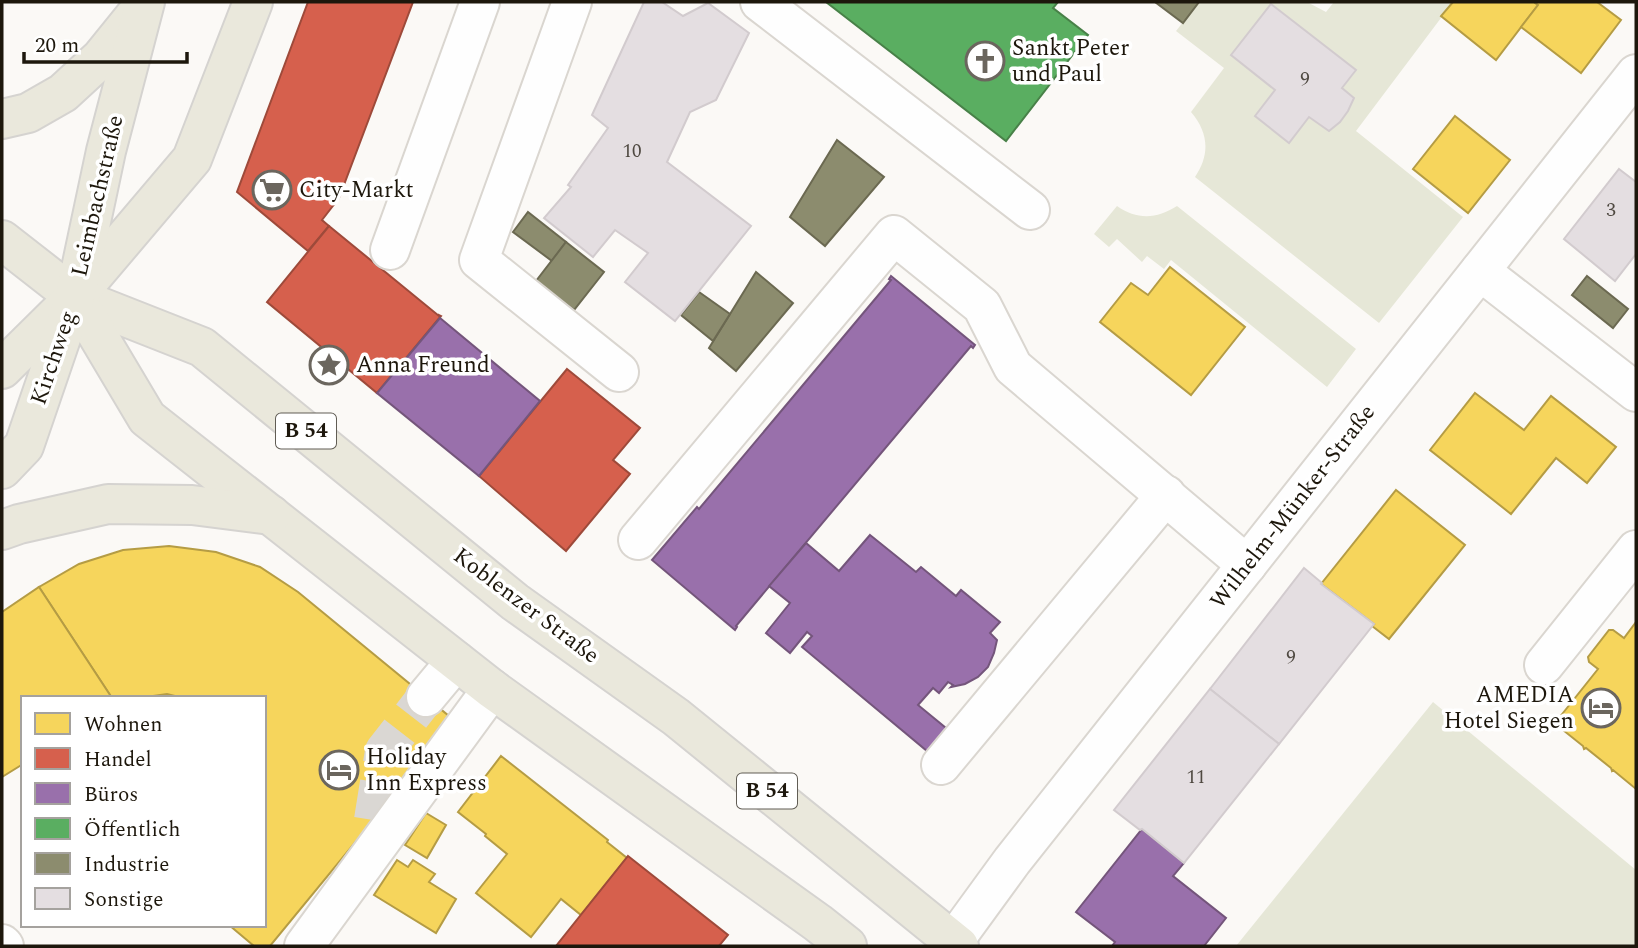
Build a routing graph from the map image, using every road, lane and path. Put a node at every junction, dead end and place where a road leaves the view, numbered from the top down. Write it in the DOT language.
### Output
graph roads {
  1 [pos="145,2"];
  2 [pos="253,2"];
  3 [pos="480,2"];
  4 [pos="572,2"];
  5 [pos="760,2"];
  6 [pos="1636,74"];
  7 [pos="2,119"];
  8 [pos="1030,210"];
  9 [pos="2,240"];
  10 [pos="390,250"];
  11 [pos="1480,271"];
  12 [pos="75,297"];
  13 [pos="2,369"];
  14 [pos="619,372"];
  15 [pos="1636,392"];
  16 [pos="2,469"];
  17 [pos="1166,495"];
  18 [pos="271,515"];
  19 [pos="2,530"];
  20 [pos="638,540"];
  21 [pos="1636,550"];
  22 [pos="1247,565"];
  23 [pos="456,661"];
  24 [pos="1544,664"];
  25 [pos="492,689"];
  26 [pos="426,697"];
  27 [pos="941,765"];
  28 [pos="373,820"];
  29 [pos="369,859"];
  30 [pos="954,945"];
  31 [pos="304,946"];
  32 [pos="847,946"];
  1 -- 7 [label="main road"];
  1 -- 12 [label="main road, Leimbachstraße"];
  2 -- 12 [label="main road, Leimbachstraße"];
  3 -- 10 [label="street"];
  4 -- 14 [label="street"];
  5 -- 8 [label="street"];
  6 -- 11 [label="street, Wilhelm-Münker-Straße"];
  9 -- 12 [label="main road, Koblenzer Straße / B 54"];
  11 -- 15 [label="street"];
  11 -- 22 [label="street, Wilhelm-Münker-Straße"];
  12 -- 13 [label="main road, Kirchweg"];
  12 -- 16 [label="main road, Kirchweg"];
  12 -- 18 [label="main road, Koblenzer Straße / B 54"];
  12 -- 30 [label="main road, Koblenzer Straße / B 54"];
  17 -- 20 [label="street"];
  17 -- 22 [label="street"];
  17 -- 27 [label="street"];
  18 -- 19 [label="main road"];
  18 -- 23 [label="main road, Koblenzer Straße / B 54"];
  21 -- 24 [label="street"];
  22 -- 30 [label="street, Wilhelm-Münker-Straße"];
  23 -- 25 [label="main road, Koblenzer Straße / B 54"];
  23 -- 26 [label="street"];
  25 -- 29 [label="street"];
  25 -- 32 [label="main road, Koblenzer Straße / B 54"];
  28 -- 29 [label="street"];
  29 -- 31 [label="street"];
}
